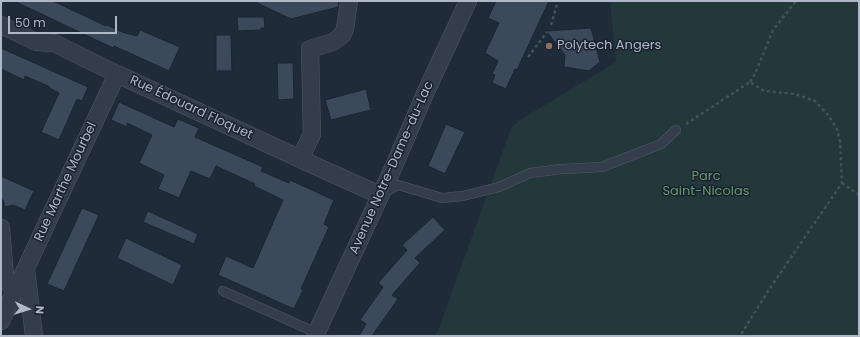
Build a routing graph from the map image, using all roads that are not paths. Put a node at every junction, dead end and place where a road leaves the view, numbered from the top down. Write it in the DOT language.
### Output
graph roads {
  1 [pos="349,1"];
  2 [pos="468,1"];
  3 [pos="1,25"];
  4 [pos="117,74"];
  5 [pos="676,130"];
  6 [pos="300,159"];
  7 [pos="380,195"];
  8 [pos="1,228"];
  9 [pos="26,268"];
  10 [pos="16,289"];
  11 [pos="223,291"];
  12 [pos="1,321"];
  13 [pos="316,335"];
  14 [pos="34,336"];
  1 -- 6 [label="street"];
  2 -- 7 [label="street, Avenue Notre-Dame-du-Lac"];
  3 -- 4 [label="street, Rue Édouard Floquet"];
  4 -- 6 [label="street, Rue Édouard Floquet"];
  4 -- 9 [label="street, Rue Marthe Mourbel"];
  5 -- 7 [label="lane"];
  6 -- 7 [label="street, Rue Édouard Floquet"];
  7 -- 13 [label="street, Avenue Notre-Dame-du-Lac"];
  8 -- 10 [label="street"];
  9 -- 10 [label="street, Rue Marthe Mourbel"];
  9 -- 14 [label="street"];
  10 -- 12 [label="street, Rue Marthe Mourbel"];
  11 -- 13 [label="lane"];
}
